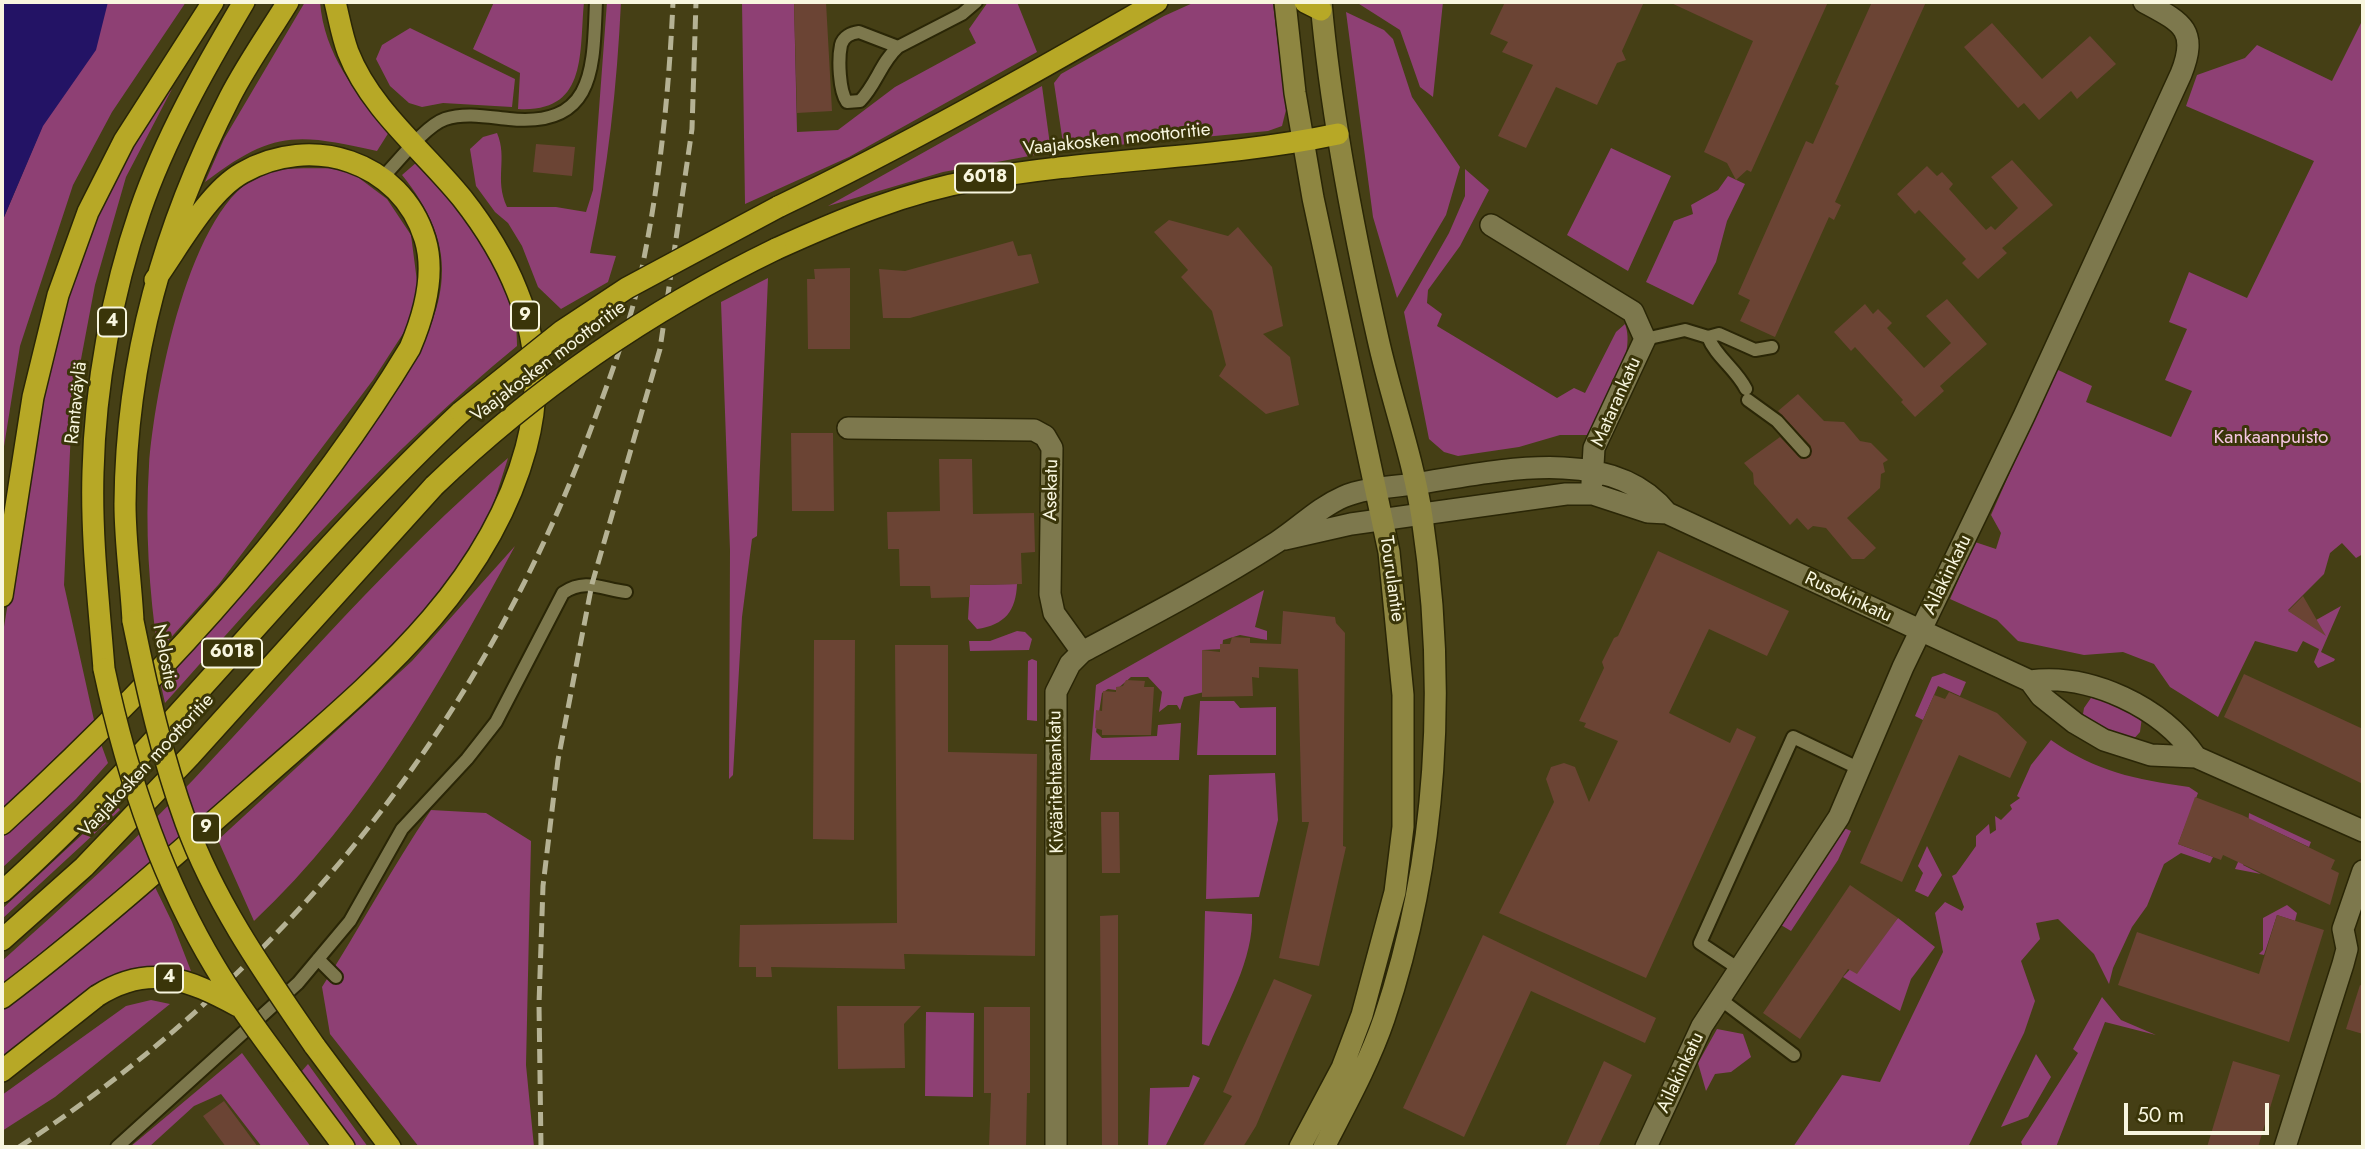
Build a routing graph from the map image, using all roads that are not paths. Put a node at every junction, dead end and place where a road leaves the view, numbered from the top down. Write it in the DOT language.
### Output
graph roads {
  1 [pos="213,2"];
  2 [pos="244,2"];
  3 [pos="288,2"];
  4 [pos="335,2"];
  5 [pos="596,2"];
  6 [pos="976,2"];
  7 [pos="1157,2"];
  8 [pos="1284,2"];
  9 [pos="2144,2"];
  10 [pos="1316,4"];
  11 [pos="898,47"];
  12 [pos="1338,134"];
  13 [pos="1303,141"];
  14 [pos="415,145"];
  15 [pos="383,177"];
  16 [pos="1491,225"];
  17 [pos="155,280"];
  18 [pos="1708,337"];
  19 [pos="1645,339"];
  20 [pos="1772,347"];
  21 [pos="848,428"];
  22 [pos="1804,451"];
  23 [pos="1592,471"];
  24 [pos="1415,484"];
  25 [pos="1378,490"];
  26 [pos="1593,494"];
  27 [pos="1667,513"];
  28 [pos="1422,516"];
  29 [pos="1383,521"];
  30 [pos="1279,541"];
  31 [pos="626,592"];
  32 [pos="2,596"];
  33 [pos="1920,631"];
  34 [pos="1083,652"];
  35 [pos="2030,681"];
  36 [pos="2196,757"];
  37 [pos="1860,769"];
  38 [pos="2,824"];
  39 [pos="2363,831"];
  40 [pos="2363,871"];
  41 [pos="2,892"];
  42 [pos="2363,932"];
  43 [pos="2,940"];
  44 [pos="2347,949"];
  45 [pos="318,959"];
  46 [pos="1739,969"];
  47 [pos="336,977"];
  48 [pos="2,998"];
  49 [pos="1720,999"];
  50 [pos="240,1007"];
  51 [pos="1794,1055"];
  52 [pos="2,1071"];
  53 [pos="117,1147"];
  54 [pos="344,1147"];
  55 [pos="390,1147"];
  56 [pos="1056,1147"];
  57 [pos="1300,1147"];
  58 [pos="1324,1147"];
  59 [pos="1646,1147"];
  60 [pos="2284,1147"];
  1 -- 32 [label="highway"];
  2 -- 50 [label="highway, Rantaväylä / 4, bridge"];
  3 -- 17 [label="highway"];
  4 -- 14 [label="highway, 9"];
  5 -- 14 [label="lane"];
  6 -- 11 [label="lane"];
  7 -- 41 [label="highway, Vaajakosken moottoritie / 6018, bridge"];
  8 -- 13 [label="main road, Tourulantie"];
  9 -- 33 [label="street, Ailakinkatu"];
  10 -- 12 [label="main road, Tourulantie"];
  11 -- 11 [label="lane"];
  12 -- 13 [label="highway, 6018"];
  12 -- 24 [label="main road, Tourulantie"];
  13 -- 25 [label="main road, Tourulantie"];
  13 -- 43 [label="highway, Vaajakosken moottoritie / 6018, bridge"];
  14 -- 15 [label="lane"];
  14 -- 48 [label="highway, 9"];
  15 -- 17 [label="highway, 4"];
  15 -- 38 [label="highway, 4"];
  16 -- 19 [label="street, Matarankatu"];
  17 -- 55 [label="highway, Nelostie / 4, bridge"];
  18 -- 19 [label="lane"];
  18 -- 20 [label="lane"];
  18 -- 22 [label="lane"];
  19 -- 23 [label="street, Matarankatu"];
  21 -- 34 [label="street, Asekatu"];
  23 -- 24 [label="street, Rusokinkatu"];
  23 -- 26 [label="street, Matarankatu"];
  23 -- 27 [label="street, Rusokinkatu"];
  24 -- 25 [label="street, Kivääritehtaankatu"];
  24 -- 28 [label="main road, Tourulantie"];
  25 -- 29 [label="main road, Tourulantie"];
  25 -- 30 [label="street, Kivääritehtaankatu"];
  26 -- 27 [label="street, Rusokinkatu"];
  26 -- 28 [label="street, Rusokinkatu"];
  27 -- 33 [label="street, Rusokinkatu"];
  28 -- 29 [label="street, Rusokinkatu"];
  28 -- 58 [label="main road, Tourulantie"];
  29 -- 30 [label="street, Kivääritehtaankatu"];
  29 -- 57 [label="main road, Tourulantie"];
  30 -- 34 [label="street, Kivääritehtaankatu"];
  31 -- 45 [label="lane"];
  33 -- 35 [label="street, Rusokinkatu"];
  33 -- 37 [label="street, Ailakinkatu"];
  34 -- 56 [label="street, Kivääritehtaankatu"];
  35 -- 36 [label="street, Rusokinkatu"];
  35 -- 36 [label="street, Rusokinkatu"];
  36 -- 39 [label="street, Rusokinkatu"];
  37 -- 46 [label="street, Ailakinkatu"];
  37 -- 46 [label="lane"];
  40 -- 44 [label="street"];
  42 -- 44 [label="street"];
  44 -- 60 [label="street"];
  45 -- 47 [label="lane"];
  45 -- 53 [label="lane"];
  46 -- 49 [label="street, Ailakinkatu"];
  49 -- 51 [label="lane"];
  49 -- 59 [label="street, Ailakinkatu"];
  50 -- 52 [label="highway, 4, bridge"];
  50 -- 54 [label="highway, 4, bridge"];
}
